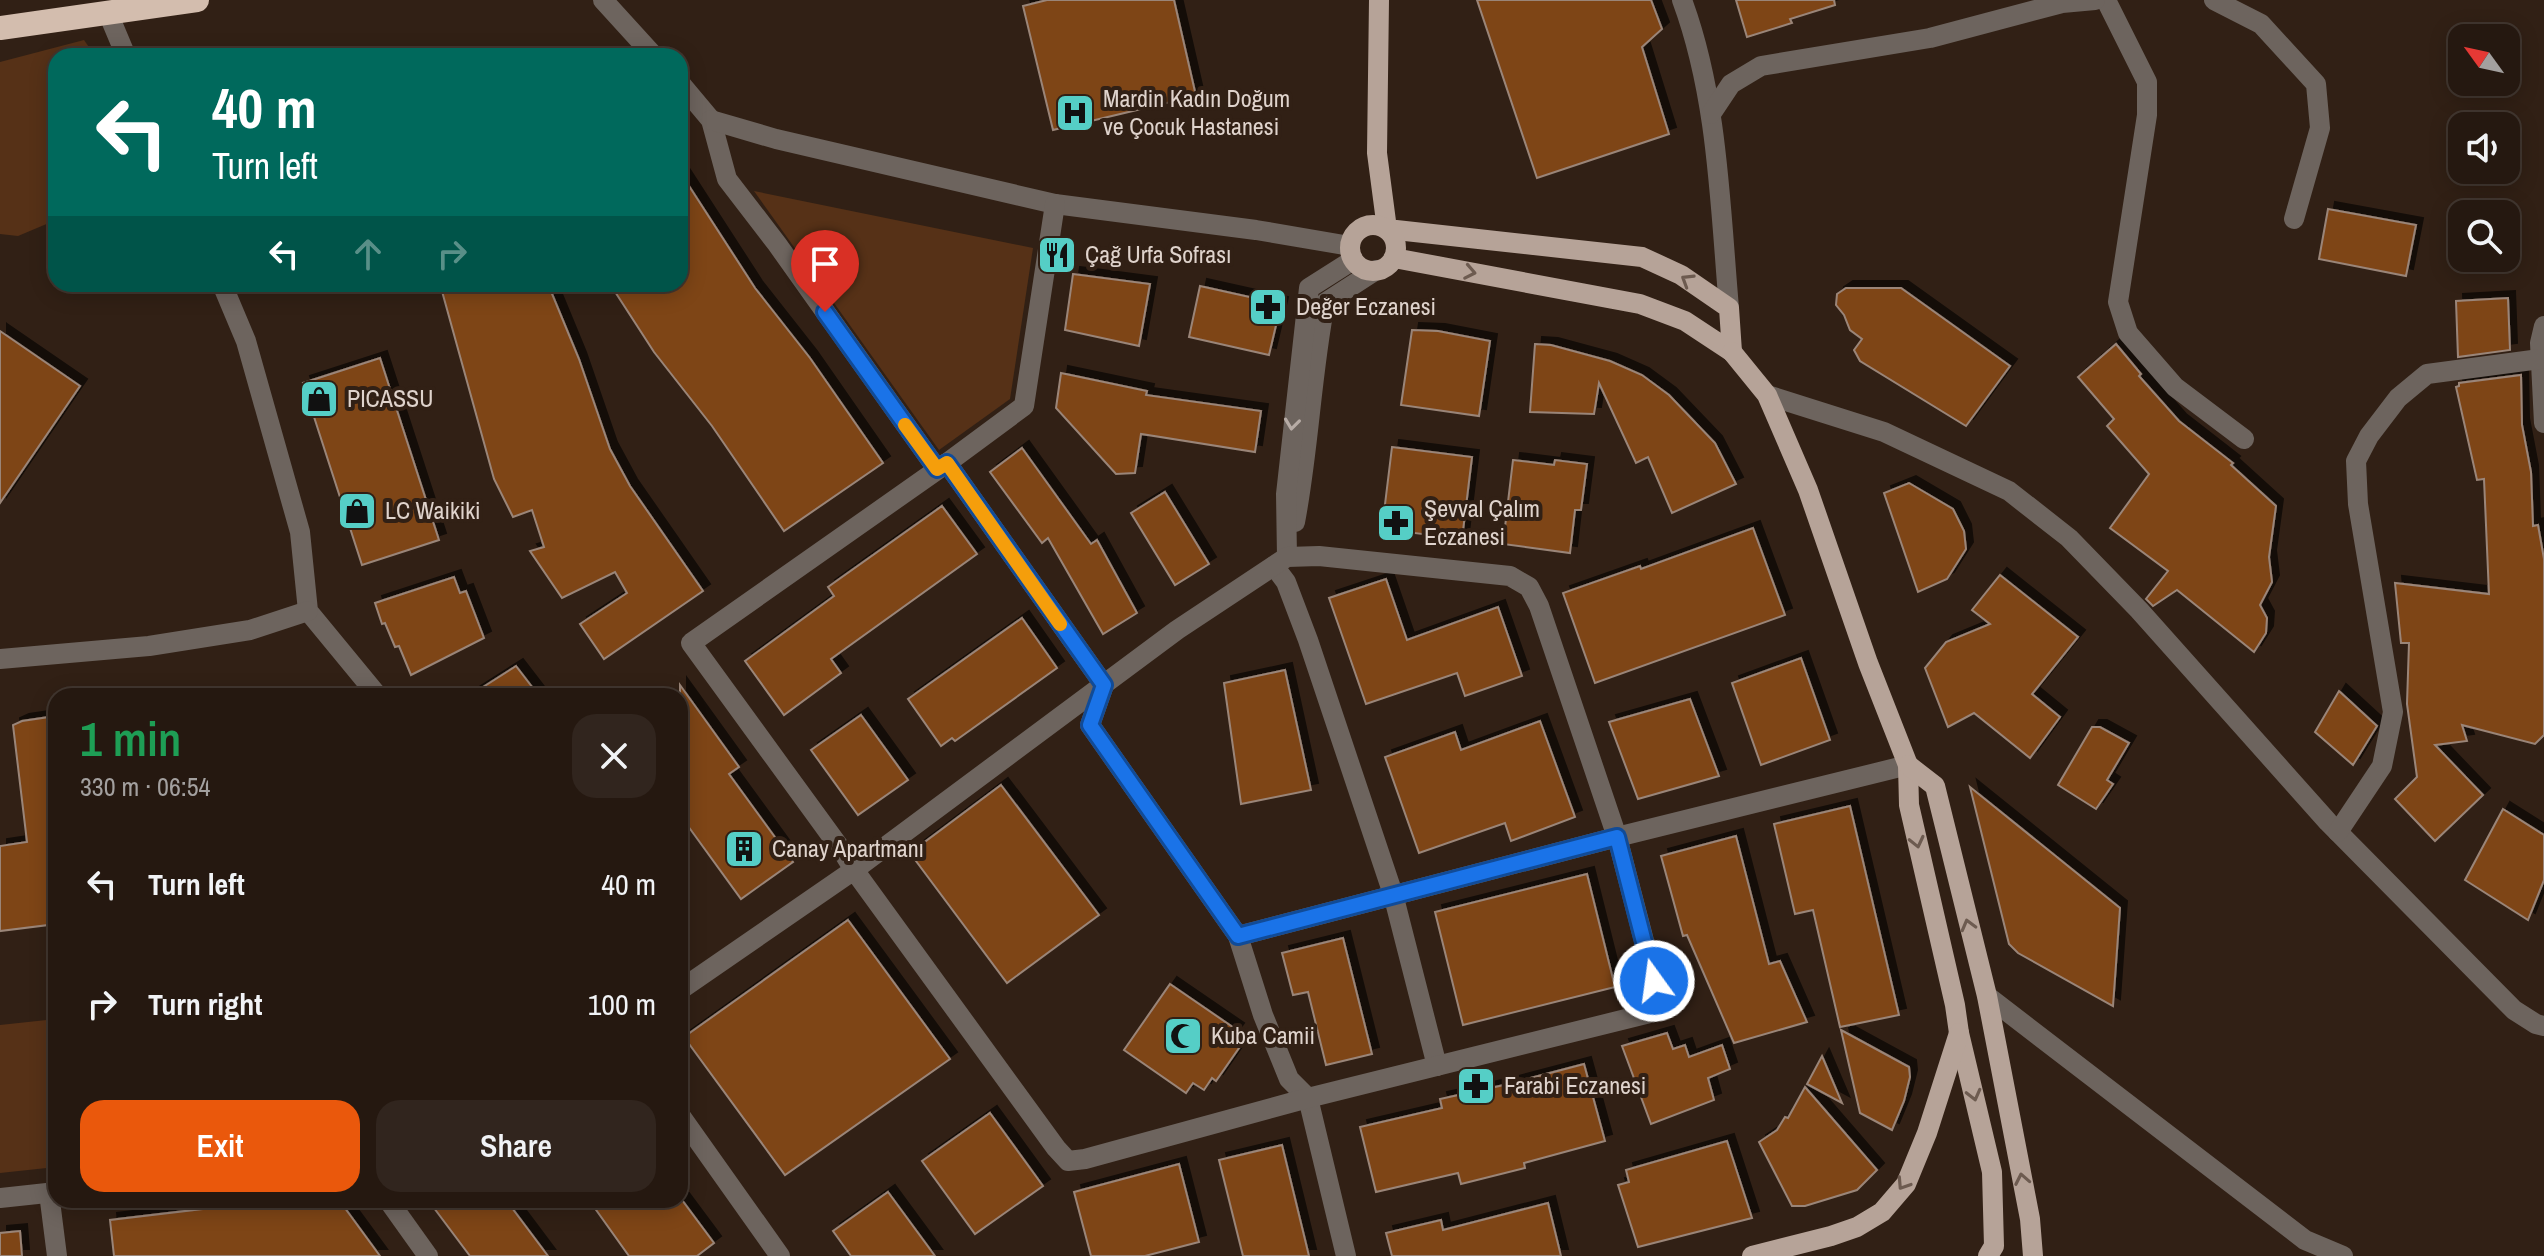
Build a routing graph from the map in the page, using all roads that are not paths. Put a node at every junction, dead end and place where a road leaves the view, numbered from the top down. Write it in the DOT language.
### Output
graph roads {
  1 [pos="197,0"];
  2 [pos="603,0"];
  3 [pos="1379,0"];
  4 [pos="1682,0"];
  5 [pos="2095,0"];
  6 [pos="2106,0"];
  7 [pos="2214,0"];
  8 [pos="108,13"];
  9 [pos="0,28"];
  10 [pos="123,48"];
  11 [pos="647,48"];
  12 [pos="688,93"];
  13 [pos="1711,114"];
  14 [pos="711,120"];
  15 [pos="1055,204"];
  16 [pos="2294,219"];
  17 [pos="1387,229"];
  18 [pos="1352,253"];
  19 [pos="1394,258"];
  20 [pos="1376,270"];
  21 [pos="225,292"];
  22 [pos="1729,308"];
  23 [pos="2544,326"];
  24 [pos="1732,352"];
  25 [pos="2540,359"];
  26 [pos="1767,395"];
  27 [pos="2544,423"];
  28 [pos="2244,439"];
  29 [pos="942,466"];
  30 [pos="1281,562"];
  31 [pos="308,611"];
  32 [pos="0,659"];
  33 [pos="1104,685"];
  34 [pos="371,688"];
  35 [pos="1908,765"];
  36 [pos="2338,832"];
  37 [pos="1617,837"];
  38 [pos="854,870"];
  39 [pos="1393,894"];
  40 [pos="1238,936"];
  41 [pos="688,984"];
  42 [pos="1987,996"];
  43 [pos="2544,1026"];
  44 [pos="1959,1033"];
  45 [pos="1437,1066"];
  46 [pos="1308,1098"];
  47 [pos="688,1126"];
  48 [pos="48,1192"];
  49 [pos="0,1198"];
  50 [pos="53,1208"];
  51 [pos="394,1208"];
  52 [pos="57,1256"];
  53 [pos="428,1256"];
  54 [pos="780,1256"];
  55 [pos="1346,1256"];
  56 [pos="1752,1256"];
  57 [pos="1988,1256"];
  58 [pos="2033,1256"];
  59 [pos="2343,1256"];
  1 -- 8 [label="highway"];
  2 -- 11 [label="street"];
  3 -- 17 [label="main road"];
  4 -- 13 [label="street"];
  5 -- 13 [label="street"];
  6 -- 28 [label="street"];
  7 -- 16 [label="street"];
  8 -- 9 [label="highway"];
  8 -- 10 [label="street"];
  12 -- 14 [label="street"];
  13 -- 22 [label="street"];
  14 -- 15 [label="street"];
  14 -- 29 [label="street"];
  15 -- 18 [label="street"];
  15 -- 29 [label="street"];
  17 -- 18 [label="main road"];
  17 -- 19 [label="main road"];
  22 -- 17 [label="main road, one-way"];
  18 -- 20 [label="main road"];
  18 -- 30 [label="street, one-way"];
  19 -- 20 [label="main road"];
  19 -- 24 [label="main road, one-way"];
  20 -- 30 [label="street"];
  21 -- 31 [label="street"];
  22 -- 24 [label="main road"];
  23 -- 25 [label="street"];
  24 -- 26 [label="main road"];
  25 -- 27 [label="street"];
  25 -- 36 [label="street"];
  26 -- 35 [label="main road"];
  26 -- 36 [label="street"];
  29 -- 33 [label="street"];
  29 -- 38 [label="street"];
  30 -- 33 [label="street"];
  30 -- 37 [label="street"];
  30 -- 39 [label="street"];
  31 -- 32 [label="street"];
  31 -- 34 [label="street"];
  33 -- 38 [label="street"];
  33 -- 40 [label="street"];
  35 -- 37 [label="street"];
  42 -- 35 [label="main road, one-way"];
  35 -- 44 [label="main road, one-way"];
  36 -- 43 [label="street"];
  37 -- 39 [label="street"];
  37 -- 45 [label="street"];
  38 -- 41 [label="street"];
  38 -- 46 [label="street"];
  39 -- 40 [label="street"];
  39 -- 45 [label="street"];
  40 -- 46 [label="street"];
  58 -- 42 [label="main road, one-way"];
  42 -- 59 [label="street"];
  44 -- 56 [label="main road, one-way"];
  44 -- 57 [label="main road, one-way"];
  45 -- 46 [label="street"];
  46 -- 55 [label="street"];
  47 -- 54 [label="street"];
  48 -- 49 [label="street"];
  50 -- 52 [label="street"];
  51 -- 53 [label="street"];
}
